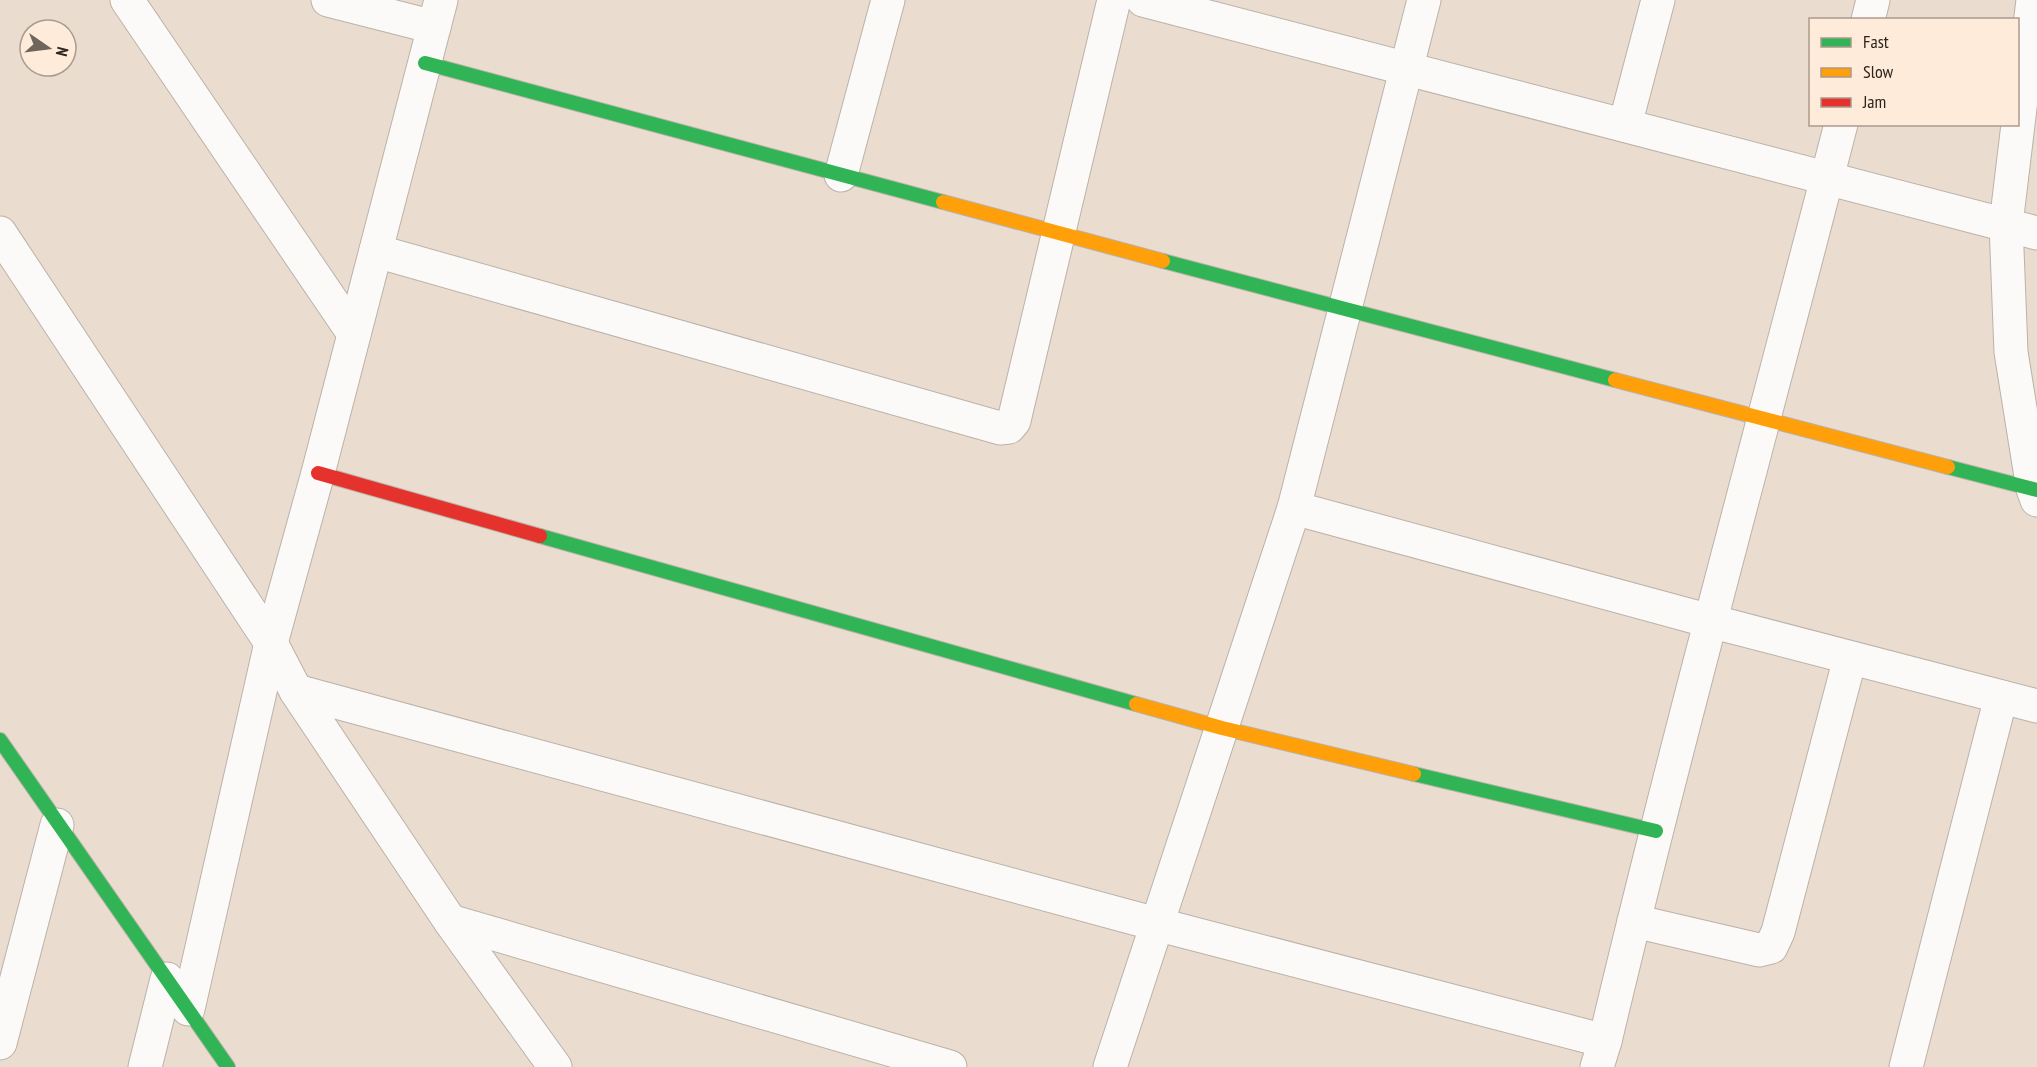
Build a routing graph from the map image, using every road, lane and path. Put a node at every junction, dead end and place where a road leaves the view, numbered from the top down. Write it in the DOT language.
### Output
graph roads {
  1 [pos="126,0"];
  2 [pos="328,0"];
  3 [pos="888,0"];
  4 [pos="1114,0"];
  5 [pos="1143,0"];
  6 [pos="1424,0"];
  7 [pos="1658,0"];
  8 [pos="1873,0"];
  9 [pos="2033,0"];
  10 [pos="1220,10"];
  11 [pos="437,14"];
  12 [pos="1868,18"];
  13 [pos="424,63"];
  14 [pos="1407,69"];
  15 [pos="2019,117"];
  16 [pos="1625,125"];
  17 [pos="1840,126"];
  18 [pos="2018,126"];
  19 [pos="842,175"];
  20 [pos="1827,178"];
  21 [pos="2006,225"];
  22 [pos="0,233"];
  23 [pos="2037,233"];
  24 [pos="1059,234"];
  25 [pos="376,251"];
  26 [pos="1346,310"];
  27 [pos="354,334"];
  28 [pos="1764,420"];
  29 [pos="318,473"];
  30 [pos="2036,493"];
  31 [pos="1294,508"];
  32 [pos="1710,621"];
  33 [pos="271,643"];
  34 [pos="1850,658"];
  35 [pos="296,691"];
  36 [pos="2001,697"];
  37 [pos="2037,706"];
  38 [pos="1222,728"];
  39 [pos="0,740"];
  40 [pos="57,825"];
  41 [pos="1656,831"];
  42 [pos="450,921"];
  43 [pos="1634,921"];
  44 [pos="1156,924"];
  45 [pos="167,980"];
  46 [pos="188,1009"];
  47 [pos="0,1043"];
  48 [pos="1601,1054"];
  49 [pos="145,1067"];
  50 [pos="228,1067"];
  51 [pos="555,1067"];
  52 [pos="950,1067"];
  53 [pos="1110,1067"];
  54 [pos="1906,1067"];
  1 -- 27 [label="street"];
  2 -- 11 [label="street"];
  3 -- 19 [label="street"];
  4 -- 24 [label="street"];
  5 -- 10 [label="street"];
  6 -- 14 [label="street"];
  7 -- 16 [label="street"];
  8 -- 12 [label="street"];
  9 -- 15 [label="street"];
  10 -- 14 [label="street"];
  11 -- 13 [label="street"];
  13 -- 19 [label="street"];
  13 -- 25 [label="street"];
  14 -- 16 [label="street"];
  14 -- 26 [label="street"];
  16 -- 20 [label="street"];
  17 -- 20 [label="street"];
  18 -- 21 [label="street"];
  19 -- 24 [label="street"];
  20 -- 21 [label="street"];
  20 -- 28 [label="street"];
  21 -- 23 [label="street"];
  21 -- 30 [label="street"];
  22 -- 33 [label="street"];
  24 -- 25 [label="street"];
  24 -- 26 [label="street"];
  25 -- 27 [label="street"];
  26 -- 28 [label="street"];
  26 -- 31 [label="street"];
  27 -- 29 [label="street"];
  28 -- 30 [label="street"];
  28 -- 32 [label="street"];
  29 -- 33 [label="street"];
  29 -- 38 [label="street"];
  31 -- 32 [label="street"];
  31 -- 38 [label="street"];
  32 -- 34 [label="street"];
  32 -- 41 [label="street"];
  33 -- 35 [label="street"];
  33 -- 46 [label="street"];
  34 -- 36 [label="street"];
  34 -- 43 [label="street"];
  35 -- 42 [label="street"];
  35 -- 44 [label="street"];
  36 -- 37 [label="street"];
  36 -- 54 [label="street"];
  38 -- 41 [label="street"];
  38 -- 44 [label="street"];
  39 -- 40 [label="street"];
  40 -- 45 [label="street"];
  40 -- 47 [label="street"];
  41 -- 43 [label="street"];
  42 -- 51 [label="street"];
  42 -- 52 [label="street"];
  43 -- 48 [label="street"];
  44 -- 48 [label="street"];
  44 -- 53 [label="street"];
  45 -- 46 [label="street"];
  45 -- 49 [label="street"];
  46 -- 50 [label="street"];
}
